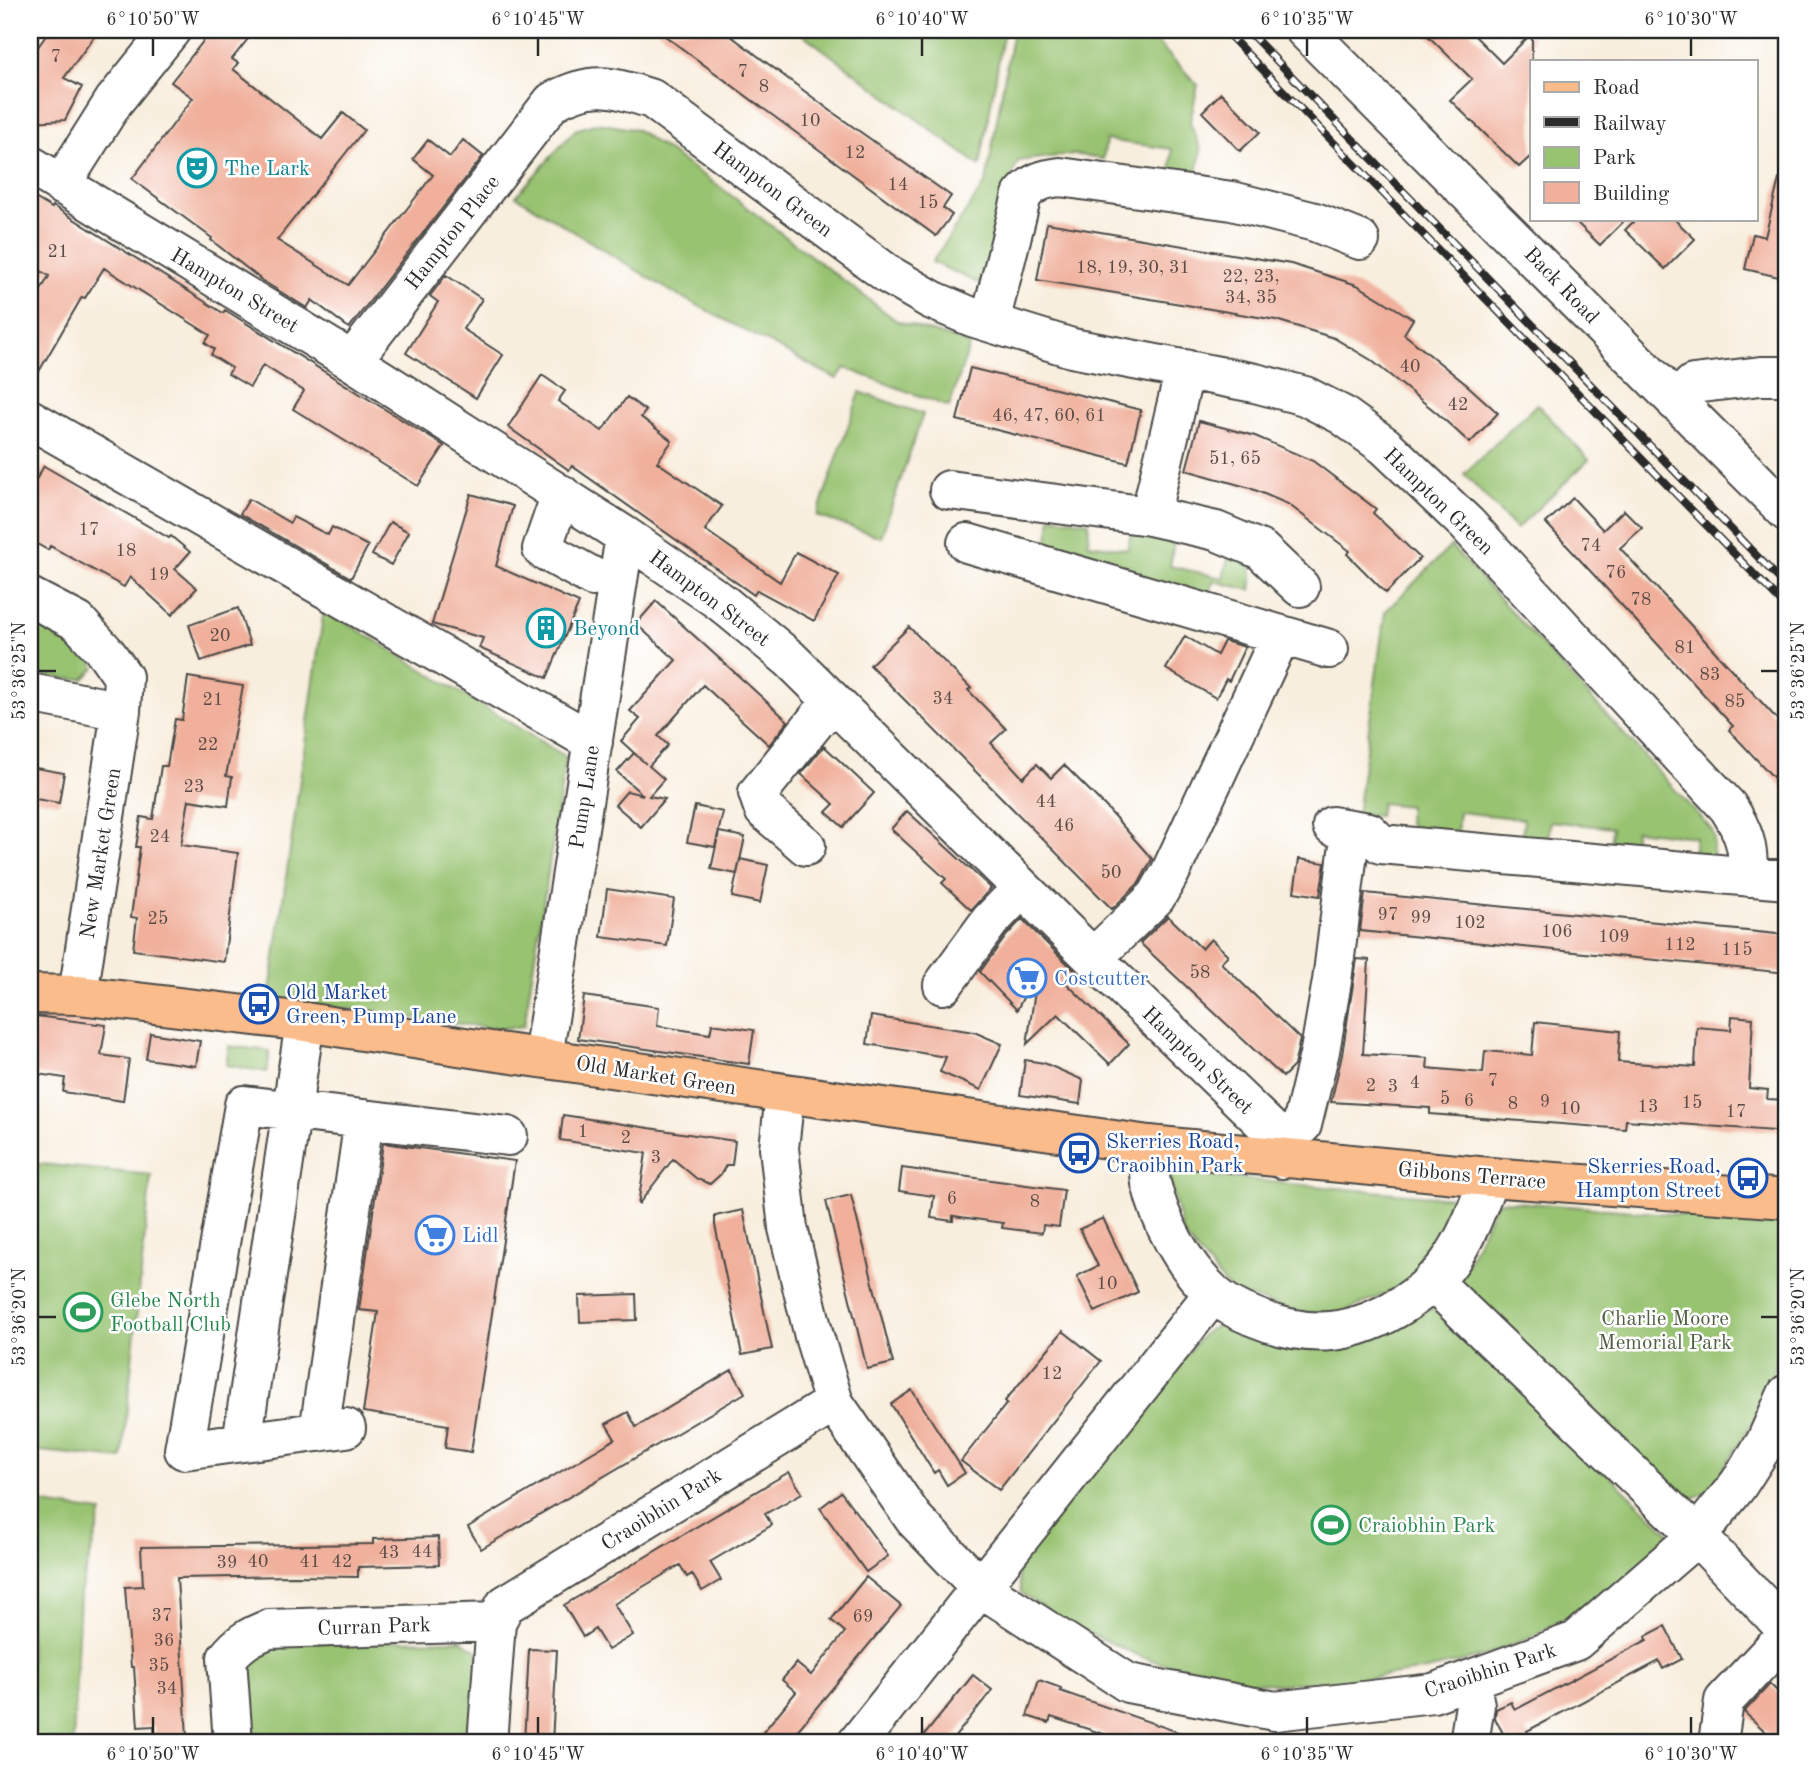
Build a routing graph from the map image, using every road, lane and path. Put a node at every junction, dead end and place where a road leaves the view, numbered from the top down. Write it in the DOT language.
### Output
graph roads {
  1 [pos="171,30"];
  2 [pos="1305,30"];
  3 [pos="552,102"];
  4 [pos="46,175"];
  5 [pos="1360,240"];
  6 [pos="990,322"];
  7 [pos="352,361"];
  8 [pos="1185,369"];
  9 [pos="1787,376"];
  10 [pos="1676,402"];
  11 [pos="30,419"];
  12 [pos="949,489"];
  13 [pos="561,494"];
  14 [pos="1787,512"];
  15 [pos="1150,516"];
  16 [pos="625,536"];
  17 [pos="967,543"];
  18 [pos="593,578"];
  19 [pos="1300,587"];
  20 [pos="30,597"];
  21 [pos="1281,635"];
  22 [pos="1329,649"];
  23 [pos="30,693"];
  24 [pos="832,701"];
  25 [pos="121,711"];
  26 [pos="593,742"];
  27 [pos="806,846"];
  28 [pos="1748,877"];
  29 [pos="1787,880"];
  30 [pos="1022,888"];
  31 [pos="1093,958"];
  32 [pos="943,985"];
  33 [pos="30,994"];
  34 [pos="78,995"];
  35 [pos="305,1021"];
  36 [pos="543,1057"];
  37 [pos="785,1094"];
  38 [pos="292,1110"];
  39 [pos="364,1119"];
  40 [pos="508,1136"];
  41 [pos="1149,1145"];
  42 [pos="1283,1150"];
  43 [pos="1489,1177"];
  44 [pos="1787,1199"];
  45 [pos="1432,1281"];
  46 [pos="1213,1294"];
  47 [pos="1787,1394"];
  48 [pos="834,1403"];
  49 [pos="242,1442"];
  50 [pos="1698,1536"];
  51 [pos="980,1587"];
  52 [pos="496,1622"];
  53 [pos="1787,1632"];
  54 [pos="1470,1680"];
  55 [pos="233,1743"];
  56 [pos="487,1743"];
  57 [pos="857,1743"];
  58 [pos="1469,1743"];
  59 [pos="1718,1743"];
  1 -- 4 [label="street"];
  2 -- 10 [label="street, Back Road"];
  3 -- 6 [label="street, Hampton Green"];
  3 -- 7 [label="street, Hampton Place"];
  4 -- 7 [label="street, Hampton Street"];
  5 -- 6 [label="street"];
  6 -- 8 [label="street, Hampton Green"];
  7 -- 13 [label="street, Hampton Street"];
  8 -- 15 [label="street"];
  8 -- 28 [label="street, Hampton Green"];
  9 -- 10 [label="street"];
  10 -- 14 [label="street, Back Road"];
  11 -- 26 [label="street"];
  12 -- 15 [label="street"];
  13 -- 16 [label="street, Hampton Street"];
  13 -- 18 [label="street"];
  15 -- 19 [label="street"];
  16 -- 24 [label="street, Hampton Street"];
  16 -- 26 [label="street, Pump Lane"];
  17 -- 21 [label="street"];
  20 -- 25 [label="street, New Market Green"];
  21 -- 22 [label="street"];
  21 -- 31 [label="street"];
  23 -- 25 [label="street"];
  24 -- 27 [label="street"];
  24 -- 30 [label="street, Hampton Street"];
  25 -- 34 [label="street, New Market Green"];
  26 -- 36 [label="street, Pump Lane"];
  28 -- 29 [label="street"];
  28 -- 42 [label="street"];
  30 -- 31 [label="street, Hampton Street"];
  30 -- 32 [label="street"];
  31 -- 42 [label="street, Hampton Street"];
  33 -- 34 [label="main road, Old Market Green"];
  34 -- 35 [label="main road, Old Market Green"];
  35 -- 36 [label="main road, Old Market Green"];
  35 -- 38 [label="street"];
  36 -- 37 [label="main road, Old Market Green"];
  37 -- 41 [label="main road, Old Market Green"];
  37 -- 48 [label="street, Craoibhin Park"];
  38 -- 39 [label="street"];
  38 -- 49 [label="street"];
  38 -- 49 [label="street"];
  39 -- 40 [label="street"];
  39 -- 49 [label="street"];
  41 -- 42 [label="main road, Old Market Green"];
  41 -- 46 [label="street"];
  42 -- 43 [label="main road, Gibbons Terrace"];
  43 -- 44 [label="main road, Gibbons Terrace"];
  43 -- 45 [label="street"];
  45 -- 46 [label="street"];
  45 -- 50 [label="street"];
  46 -- 51 [label="street"];
  47 -- 50 [label="street, Craoibhin Park"];
  48 -- 51 [label="street, Craoibhin Park"];
  48 -- 52 [label="street, Craoibhin Park"];
  50 -- 53 [label="street"];
  50 -- 54 [label="street, Craoibhin Park"];
  51 -- 54 [label="street, Craoibhin Park"];
  51 -- 57 [label="street"];
  52 -- 55 [label="street, Curran Park"];
  52 -- 56 [label="street"];
  53 -- 59 [label="street"];
  54 -- 58 [label="street"];
}
